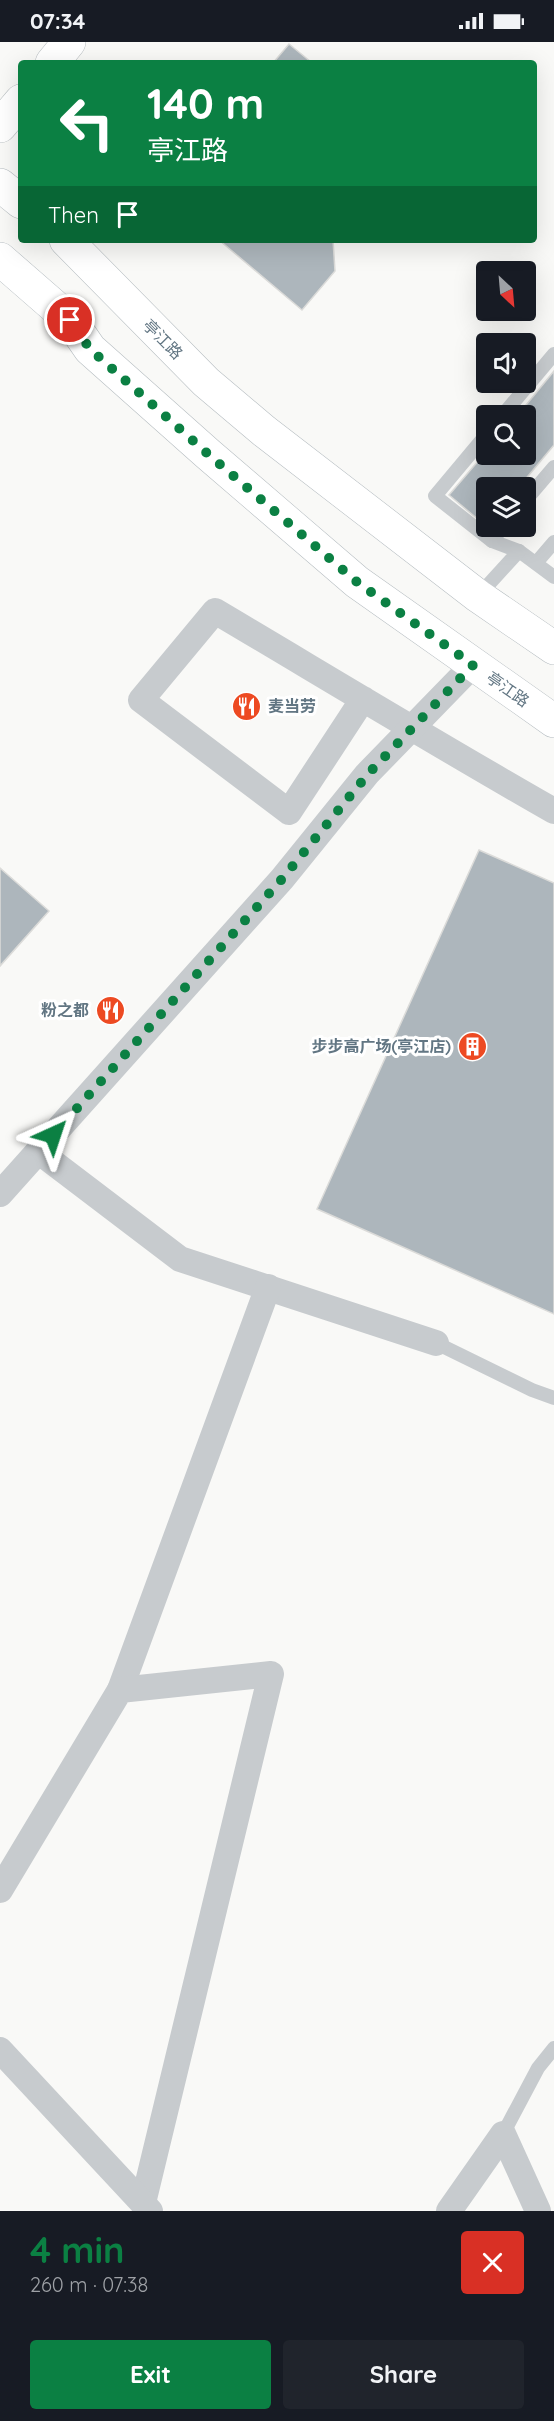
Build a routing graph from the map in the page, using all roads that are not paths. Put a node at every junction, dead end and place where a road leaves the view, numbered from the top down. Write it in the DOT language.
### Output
graph roads {
  1 [pos="69,42"];
  2 [pos="54,60"];
  3 [pos="18,105"];
  4 [pos="0,126"];
  5 [pos="0,185"];
  6 [pos="18,200"];
  7 [pos="69,243"];
  8 [pos="0,259"];
  9 [pos="554,354"];
  10 [pos="511,405"];
  11 [pos="476,447"];
  12 [pos="554,467"];
  13 [pos="536,488"];
  14 [pos="495,537"];
  15 [pos="492,541"];
  16 [pos="554,542"];
  17 [pos="519,551"];
  18 [pos="536,563"];
  19 [pos="554,577"];
  20 [pos="478,596"];
  21 [pos="554,648"];
  22 [pos="473,665"];
  23 [pos="363,699"];
  24 [pos="554,721"];
  25 [pos="411,729"];
  26 [pos="554,811"];
  27 [pos="38,1151"];
  28 [pos="0,1194"];
  29 [pos="268,1287"];
  30 [pos="436,1343"];
  31 [pos="554,1398"];
  32 [pos="120,1690"];
  33 [pos="0,1890"];
  34 [pos="554,2048"];
  35 [pos="0,2050"];
  36 [pos="503,2134"];
  37 [pos="147,2207"];
  38 [pos="449,2211"];
  39 [pos="538,2211"];
  1 -- 2 [label="main road"];
  3 -- 4 [label="main road"];
  5 -- 6 [label="main road"];
  7 -- 20 [label="main road, 亭江路"];
  8 -- 22 [label="main road, 亭江路"];
  9 -- 10 [label="lane"];
  11 -- 15 [label="lane"];
  12 -- 13 [label="lane"];
  14 -- 15 [label="lane"];
  15 -- 17 [label="lane"];
  16 -- 18 [label="lane"];
  17 -- 18 [label="lane"];
  17 -- 20 [label="lane"];
  18 -- 19 [label="lane"];
  20 -- 21 [label="main road, 亭江路"];
  22 -- 24 [label="main road, 亭江路"];
  22 -- 25 [label="street"];
  23 -- 23 [label="street"];
  23 -- 25 [label="street"];
  25 -- 26 [label="street"];
  25 -- 27 [label="street"];
  27 -- 28 [label="street"];
  27 -- 29 [label="street"];
  29 -- 30 [label="street"];
  29 -- 32 [label="street"];
  30 -- 31 [label="lane"];
  32 -- 33 [label="street"];
  32 -- 37 [label="street"];
  34 -- 36 [label="lane"];
  35 -- 37 [label="street"];
  36 -- 38 [label="street"];
  36 -- 39 [label="street"];
}
